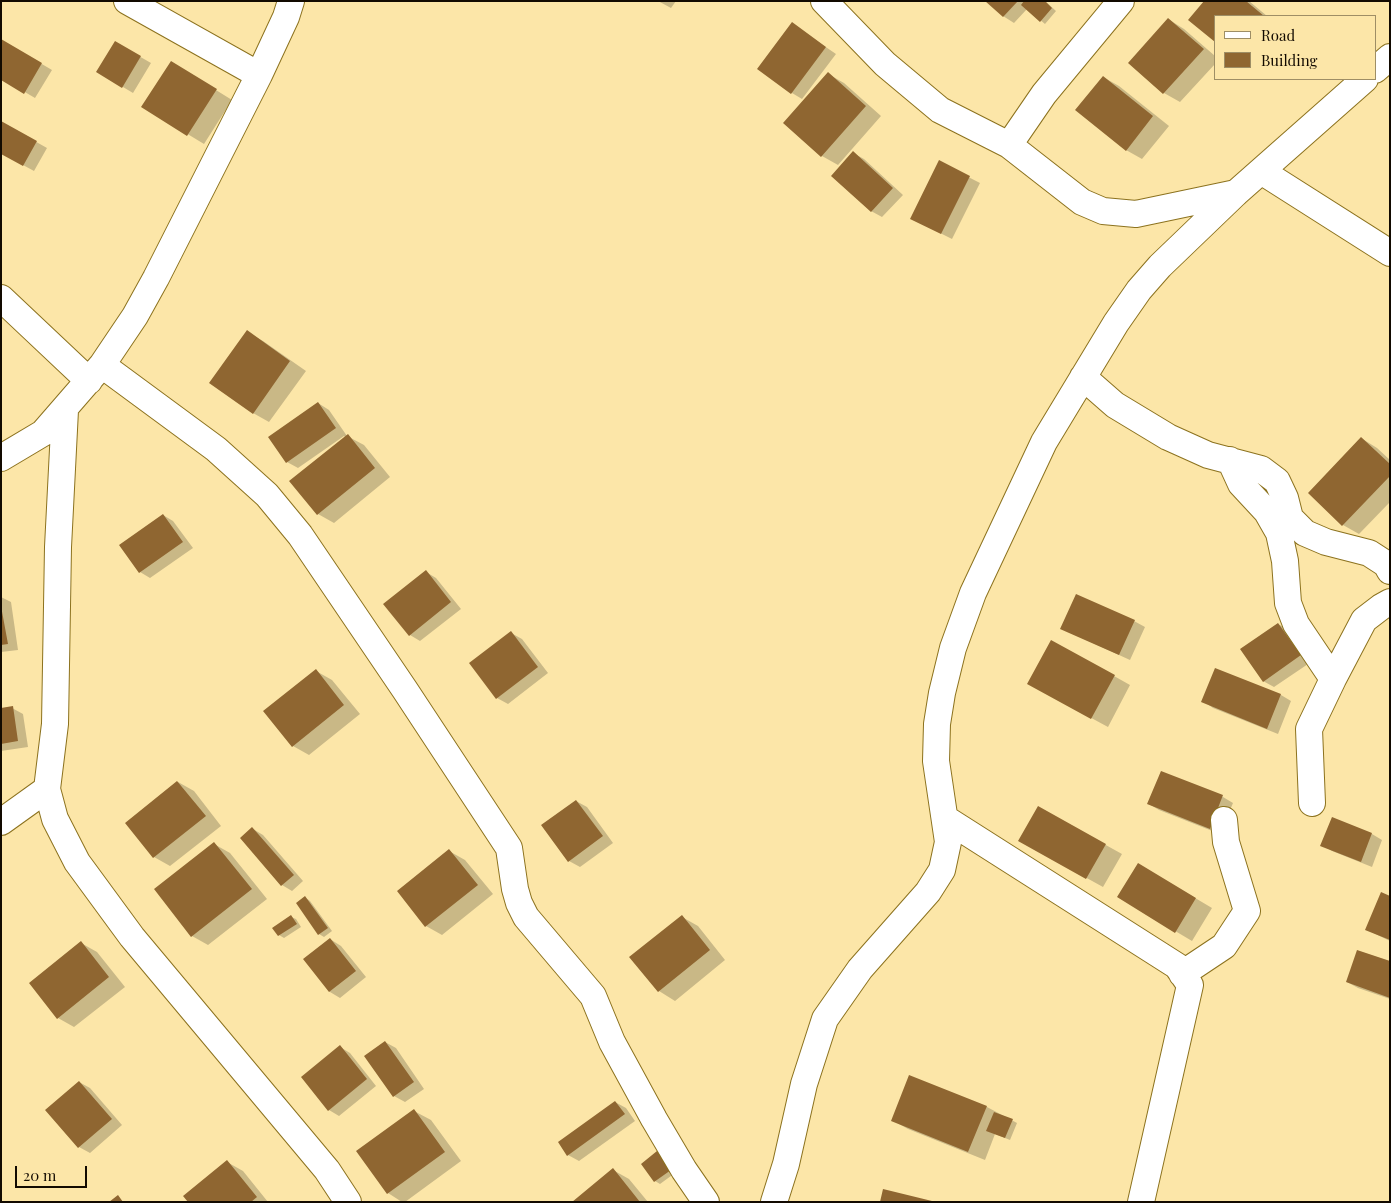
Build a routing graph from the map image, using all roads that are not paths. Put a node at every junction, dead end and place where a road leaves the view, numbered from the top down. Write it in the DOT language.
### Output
graph roads {
  1 [pos="127,1"];
  2 [pos="291,1"];
  3 [pos="824,1"];
  4 [pos="1121,1"];
  5 [pos="1390,57"];
  6 [pos="1376,69"];
  7 [pos="259,75"];
  8 [pos="1364,80"];
  9 [pos="1009,145"];
  10 [pos="1261,171"];
  11 [pos="1236,193"];
  12 [pos="1390,253"];
  13 [pos="1,298"];
  14 [pos="96,373"];
  15 [pos="1083,377"];
  16 [pos="65,410"];
  17 [pos="1,458"];
  18 [pos="1230,460"];
  19 [pos="1390,571"];
  20 [pos="1390,602"];
  21 [pos="1333,679"];
  22 [pos="47,789"];
  23 [pos="1312,803"];
  24 [pos="946,819"];
  25 [pos="1224,820"];
  26 [pos="1,822"];
  27 [pos="1182,974"];
  28 [pos="348,1202"];
  29 [pos="706,1202"];
  30 [pos="774,1202"];
  31 [pos="1140,1202"];
  1 -- 7 [label="street"];
  2 -- 7 [label="street"];
  3 -- 9 [label="street"];
  4 -- 9 [label="street"];
  5 -- 6 [label="street"];
  7 -- 14 [label="street"];
  8 -- 10 [label="street"];
  9 -- 11 [label="street"];
  10 -- 11 [label="street"];
  10 -- 12 [label="street"];
  11 -- 15 [label="street"];
  13 -- 14 [label="street"];
  14 -- 16 [label="street"];
  14 -- 29 [label="street"];
  15 -- 18 [label="street"];
  15 -- 24 [label="street"];
  16 -- 17 [label="street"];
  16 -- 22 [label="street"];
  18 -- 19 [label="street"];
  18 -- 21 [label="street"];
  20 -- 21 [label="street"];
  21 -- 23 [label="street"];
  22 -- 26 [label="street"];
  22 -- 28 [label="street"];
  24 -- 27 [label="street"];
  24 -- 30 [label="street"];
  25 -- 27 [label="street"];
  27 -- 31 [label="street"];
}
